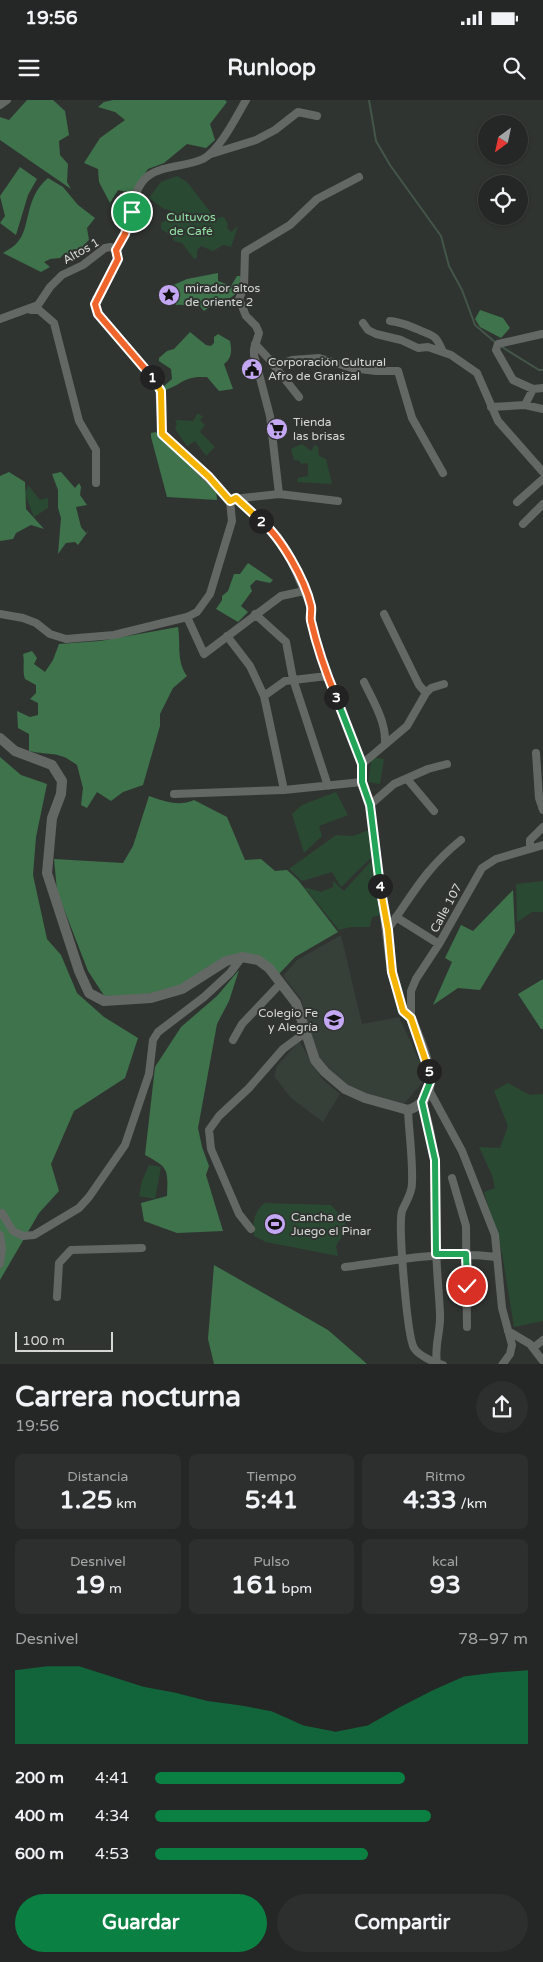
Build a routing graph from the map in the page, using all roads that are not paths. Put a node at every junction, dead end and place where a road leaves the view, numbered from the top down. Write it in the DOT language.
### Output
graph roads {
  1 [pos="8,100"];
  2 [pos="246,100"];
  3 [pos="0,104"];
  4 [pos="317,116"];
  5 [pos="209,155"];
  6 [pos="358,177"];
  7 [pos="116,250"];
  8 [pos="29,309"];
  9 [pos="0,319"];
  10 [pos="390,321"];
  11 [pos="363,323"];
  12 [pos="542,334"];
  13 [pos="255,344"];
  14 [pos="443,352"];
  15 [pos="275,366"];
  16 [pos="543,388"];
  17 [pos="533,389"];
  18 [pos="299,397"];
  19 [pos="525,405"];
  20 [pos="492,407"];
  21 [pos="543,409"];
  22 [pos="543,472"];
  23 [pos="443,473"];
  24 [pos="543,479"];
  25 [pos="96,483"];
  26 [pos="279,494"];
  27 [pos="233,499"];
  28 [pos="338,501"];
  29 [pos="517,502"];
  30 [pos="543,504"];
  31 [pos="524,524"];
  32 [pos="304,591"];
  33 [pos="0,614"];
  34 [pos="255,614"];
  35 [pos="384,614"];
  36 [pos="187,617"];
  37 [pos="227,636"];
  38 [pos="327,676"];
  39 [pos="293,679"];
  40 [pos="364,682"];
  41 [pos="444,684"];
  42 [pos="426,693"];
  43 [pos="264,696"];
  44 [pos="0,738"];
  45 [pos="386,742"];
  46 [pos="536,753"];
  47 [pos="362,764"];
  48 [pos="447,764"];
  49 [pos="408,780"];
  50 [pos="362,782"];
  51 [pos="328,786"];
  52 [pos="284,790"];
  53 [pos="174,794"];
  54 [pos="370,805"];
  55 [pos="543,810"];
  56 [pos="434,811"];
  57 [pos="543,827"];
  58 [pos="461,840"];
  59 [pos="543,845"];
  60 [pos="530,849"];
  61 [pos="396,917"];
  62 [pos="388,930"];
  63 [pos="439,944"];
  64 [pos="242,957"];
  65 [pos="281,983"];
  66 [pos="411,1018"];
  67 [pos="306,1032"];
  68 [pos="233,1040"];
  69 [pos="429,1090"];
  70 [pos="422,1102"];
  71 [pos="408,1110"];
  72 [pos="452,1178"];
  73 [pos="0,1215"];
  74 [pos="251,1229"];
  75 [pos="0,1235"];
  76 [pos="142,1248"];
  77 [pos="436,1254"];
  78 [pos="466,1254"];
  79 [pos="497,1257"];
  80 [pos="404,1258"];
  81 [pos="0,1264"];
  82 [pos="345,1267"];
  83 [pos="56,1297"];
  84 [pos="467,1327"];
  85 [pos="508,1332"];
  86 [pos="543,1340"];
  87 [pos="533,1348"];
  88 [pos="543,1362"];
  89 [pos="440,1364"];
  90 [pos="502,1364"];
  1 -- 3 [label="street"];
  2 -- 5 [label="street"];
  4 -- 5 [label="street"];
  5 -- 7 [label="street"];
  6 -- 13 [label="street"];
  7 -- 8 [label="street, Altos 1"];
  7 -- 27 [label="street, Altos 1"];
  8 -- 9 [label="street, Altos 1"];
  8 -- 25 [label="street"];
  10 -- 14 [label="street"];
  11 -- 14 [label="street"];
  12 -- 17 [label="street"];
  13 -- 15 [label="street"];
  13 -- 26 [label="street"];
  14 -- 20 [label="street"];
  15 -- 18 [label="street"];
  15 -- 23 [label="street"];
  16 -- 17 [label="street"];
  17 -- 19 [label="street"];
  19 -- 20 [label="street"];
  19 -- 21 [label="street"];
  20 -- 22 [label="street"];
  24 -- 29 [label="street"];
  26 -- 27 [label="street"];
  26 -- 28 [label="street"];
  27 -- 32 [label="street, Altos 1"];
  27 -- 36 [label="street"];
  30 -- 31 [label="street"];
  32 -- 34 [label="street"];
  32 -- 38 [label="street, Altos 1"];
  33 -- 36 [label="street"];
  34 -- 37 [label="street"];
  34 -- 39 [label="street"];
  35 -- 42 [label="street"];
  36 -- 37 [label="street"];
  37 -- 43 [label="street"];
  38 -- 39 [label="street"];
  38 -- 47 [label="street, Altos 1"];
  39 -- 43 [label="street"];
  39 -- 51 [label="street"];
  40 -- 45 [label="street"];
  41 -- 42 [label="street"];
  42 -- 45 [label="street"];
  43 -- 52 [label="street"];
  44 -- 64 [label="street"];
  45 -- 47 [label="street"];
  46 -- 55 [label="street"];
  47 -- 50 [label="street"];
  48 -- 49 [label="street"];
  49 -- 54 [label="street"];
  49 -- 56 [label="street"];
  50 -- 51 [label="street"];
  50 -- 54 [label="street"];
  51 -- 52 [label="street"];
  52 -- 53 [label="street"];
  54 -- 62 [label="street"];
  57 -- 60 [label="street"];
  58 -- 61 [label="street"];
  59 -- 60 [label="street, Calle 107"];
  60 -- 63 [label="street, Calle 107"];
  61 -- 62 [label="street"];
  61 -- 63 [label="street"];
  62 -- 66 [label="street"];
  63 -- 66 [label="street, Calle 107"];
  64 -- 65 [label="street"];
  64 -- 73 [label="street"];
  65 -- 67 [label="street"];
  65 -- 68 [label="street"];
  66 -- 69 [label="street"];
  67 -- 71 [label="street"];
  67 -- 74 [label="street"];
  69 -- 70 [label="street"];
  69 -- 79 [label="street"];
  70 -- 71 [label="street"];
  70 -- 77 [label="street"];
  71 -- 80 [label="street"];
  72 -- 78 [label="street"];
  75 -- 81 [label="street"];
  76 -- 83 [label="street"];
  77 -- 78 [label="street"];
  77 -- 80 [label="street"];
  77 -- 89 [label="street"];
  78 -- 79 [label="street"];
  78 -- 84 [label="street"];
  79 -- 85 [label="street"];
  80 -- 82 [label="street"];
  80 -- 89 [label="street"];
  85 -- 87 [label="street"];
  85 -- 90 [label="street"];
  86 -- 87 [label="street"];
  87 -- 88 [label="street"];
}
